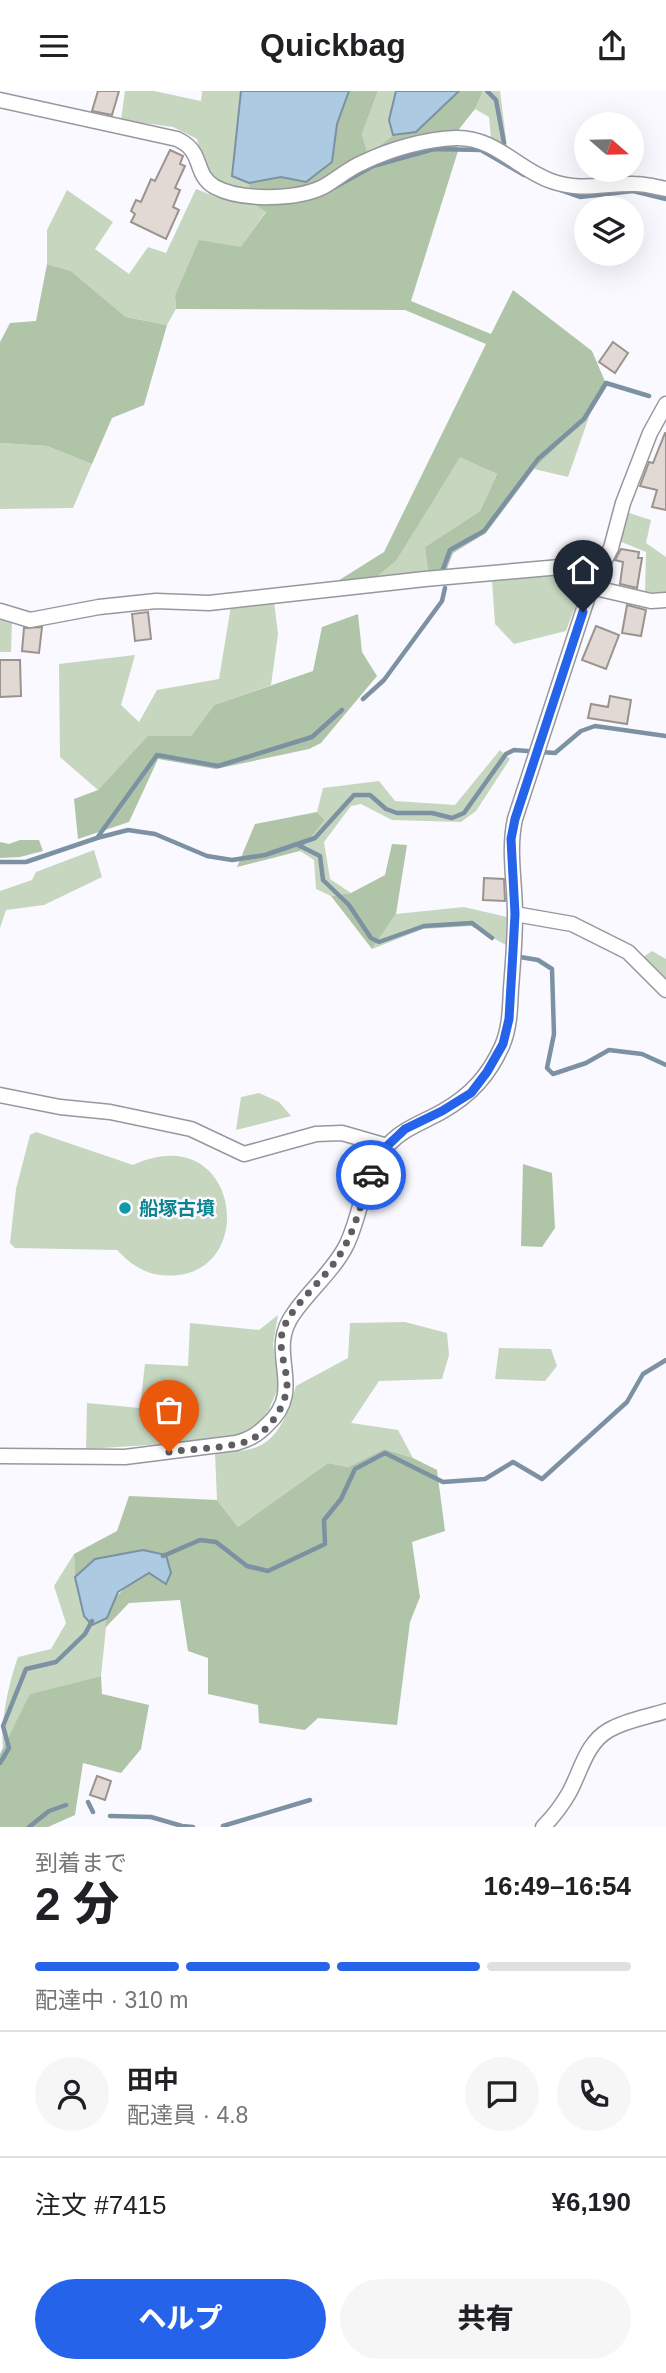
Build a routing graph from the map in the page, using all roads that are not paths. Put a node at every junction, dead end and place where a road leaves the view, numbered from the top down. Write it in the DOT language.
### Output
graph roads {
  1 [pos="0,100"];
  2 [pos="666,189"];
  3 [pos="666,404"];
  4 [pos="600,569"];
  5 [pos="591,587"];
  6 [pos="666,600"];
  7 [pos="0,611"];
  8 [pos="515,914"];
  9 [pos="666,990"];
  10 [pos="0,1095"];
  11 [pos="387,1146"];
  12 [pos="0,1456"];
  13 [pos="666,1711"];
  14 [pos="543,1827"];
  1 -- 2 [label="street"];
  3 -- 4 [label="street"];
  4 -- 5 [label="street"];
  4 -- 7 [label="street"];
  5 -- 6 [label="street"];
  5 -- 8 [label="street"];
  8 -- 9 [label="street"];
  8 -- 11 [label="street"];
  10 -- 11 [label="street"];
  11 -- 12 [label="street"];
  13 -- 14 [label="street"];
}
